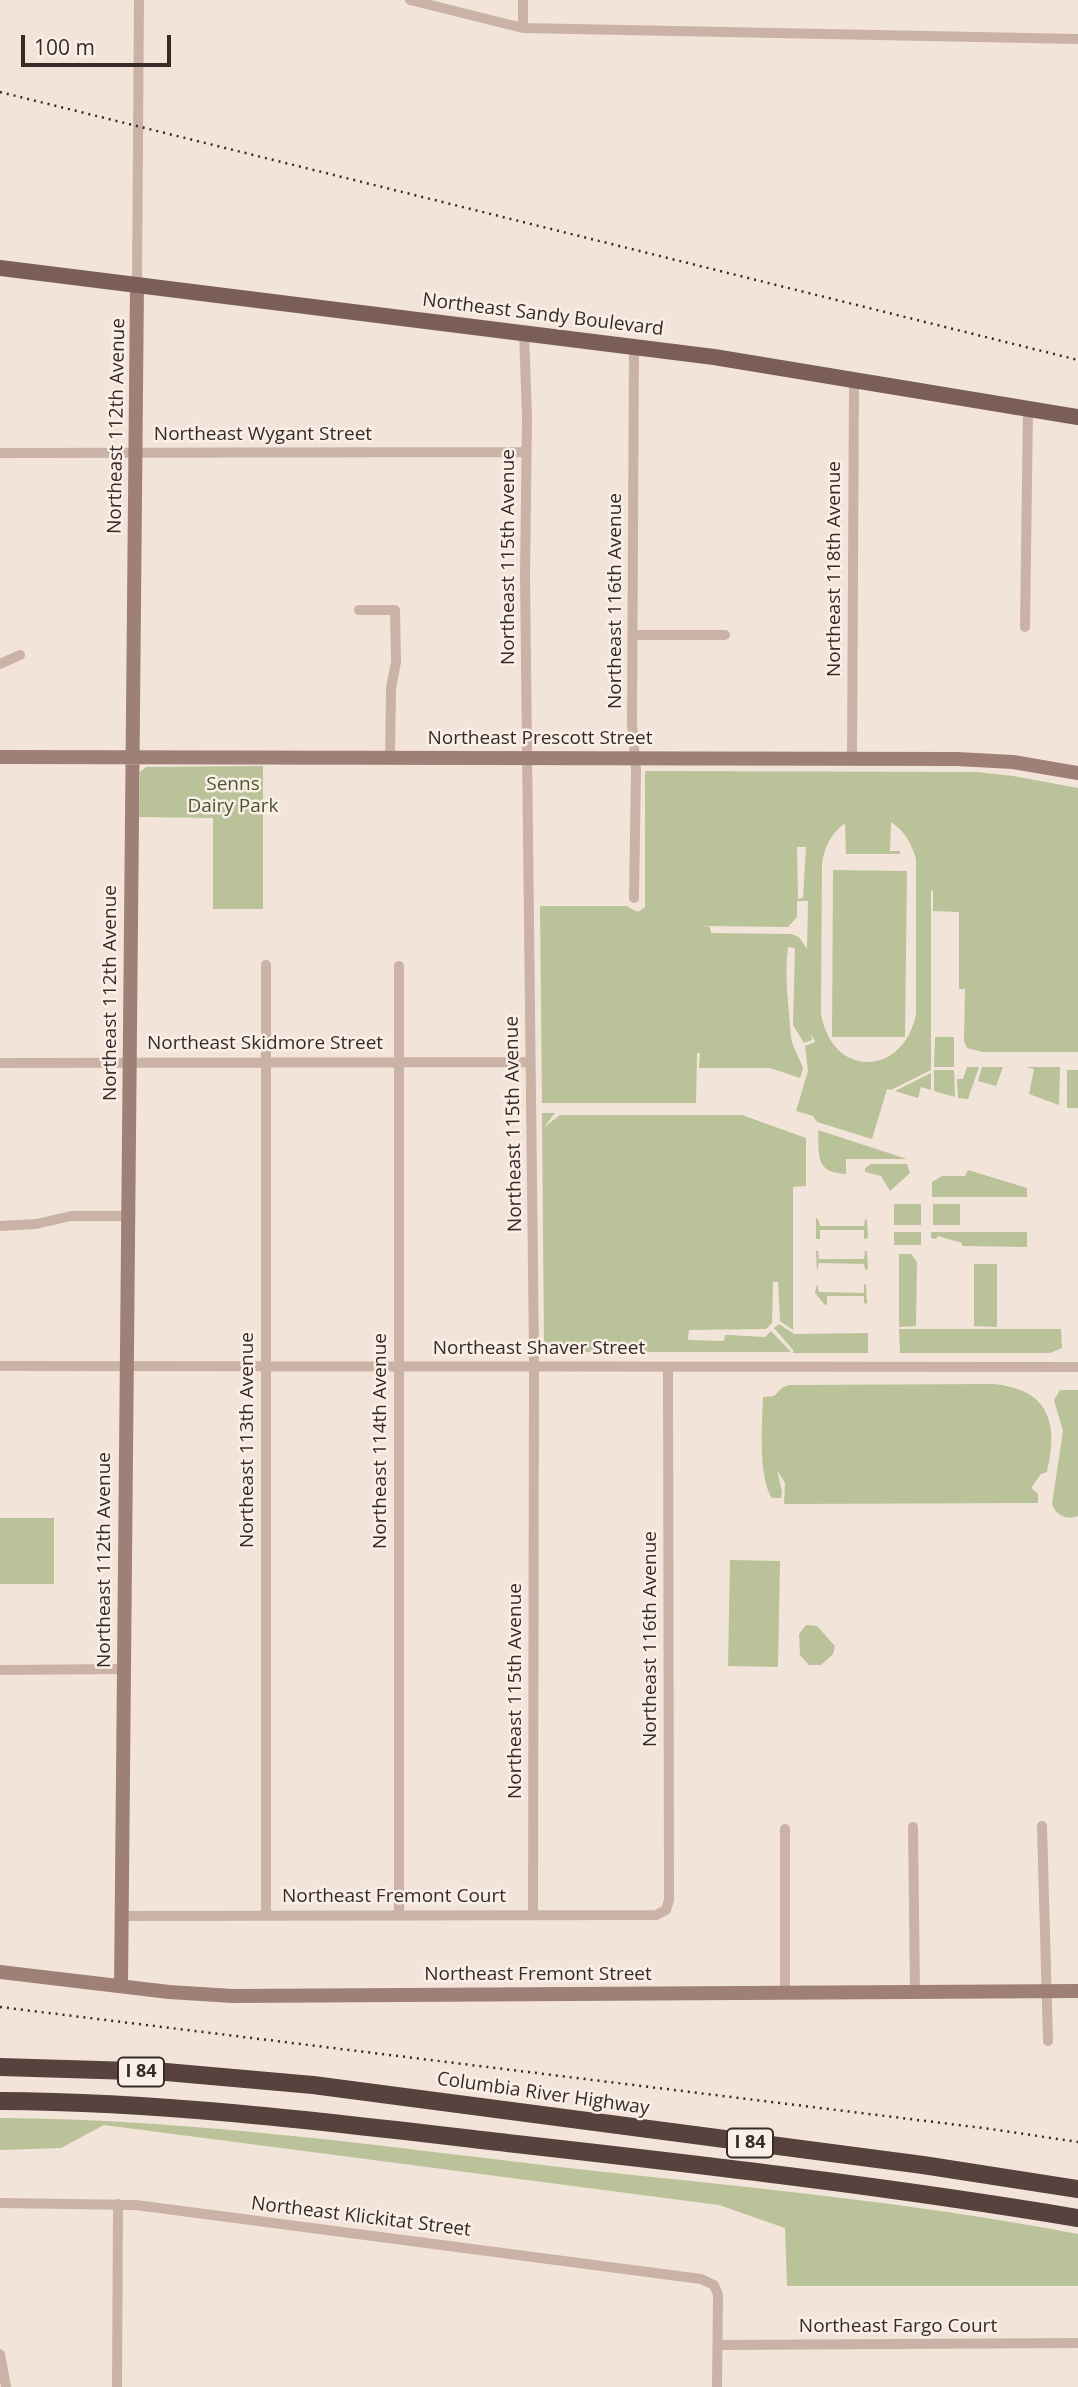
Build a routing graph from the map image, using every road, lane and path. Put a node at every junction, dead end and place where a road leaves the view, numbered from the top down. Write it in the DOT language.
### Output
graph roads {
  1 [pos="139,0"];
  2 [pos="410,0"];
  3 [pos="523,0"];
  4 [pos="523,28"];
  5 [pos="1078,38"];
  6 [pos="0,268"];
  7 [pos="137,285"];
  8 [pos="524,333"];
  9 [pos="634,346"];
  10 [pos="854,380"];
  11 [pos="1028,409"];
  12 [pos="1078,417"];
  13 [pos="526,452"];
  14 [pos="0,453"];
  15 [pos="135,454"];
  16 [pos="359,610"];
  17 [pos="1025,627"];
  18 [pos="633,635"];
  19 [pos="724,635"];
  20 [pos="20,654"];
  21 [pos="0,664"];
  22 [pos="390,757"];
  23 [pos="0,758"];
  24 [pos="132,758"];
  25 [pos="527,758"];
  26 [pos="635,758"];
  27 [pos="852,759"];
  28 [pos="1078,773"];
  29 [pos="634,898"];
  30 [pos="266,965"];
  31 [pos="399,966"];
  32 [pos="129,1061"];
  33 [pos="266,1061"];
  34 [pos="399,1062"];
  35 [pos="530,1062"];
  36 [pos="0,1063"];
  37 [pos="128,1216"];
  38 [pos="0,1226"];
  39 [pos="126,1365"];
  40 [pos="265,1365"];
  41 [pos="0,1366"];
  42 [pos="398,1366"];
  43 [pos="534,1367"];
  44 [pos="668,1367"];
  45 [pos="1078,1367"];
  46 [pos="124,1669"];
  47 [pos="0,1670"];
  48 [pos="1042,1826"];
  49 [pos="913,1827"];
  50 [pos="785,1829"];
  51 [pos="666,1910"];
  52 [pos="533,1914"];
  53 [pos="266,1915"];
  54 [pos="399,1915"];
  55 [pos="121,1916"];
  56 [pos="0,1972"];
  57 [pos="121,1986"];
  58 [pos="1078,1991"];
  59 [pos="915,1992"];
  60 [pos="1046,1992"];
  61 [pos="785,1993"];
  62 [pos="1048,2040"];
  63 [pos="0,2067"];
  64 [pos="0,2101"];
  65 [pos="1078,2189"];
  66 [pos="0,2203"];
  67 [pos="118,2204"];
  68 [pos="1078,2220"];
  69 [pos="1078,2343"];
  70 [pos="718,2345"];
  71 [pos="0,2354"];
  72 [pos="6,2387"];
  73 [pos="117,2387"];
  74 [pos="717,2387"];
  1 -- 7 [label="street, Northeast 112th Avenue"];
  2 -- 4 [label="street"];
  3 -- 4 [label="street"];
  4 -- 5 [label="street"];
  6 -- 7 [label="main road, Northeast Sandy Boulevard"];
  7 -- 8 [label="main road, Northeast Sandy Boulevard"];
  7 -- 15 [label="street, Northeast 112th Avenue"];
  8 -- 9 [label="main road, Northeast Sandy Boulevard"];
  8 -- 13 [label="street, Northeast 115th Avenue"];
  9 -- 10 [label="main road, Northeast Sandy Boulevard"];
  9 -- 18 [label="street, Northeast 116th Avenue"];
  10 -- 11 [label="main road, Northeast Sandy Boulevard"];
  10 -- 27 [label="street, Northeast 118th Avenue"];
  11 -- 12 [label="main road, Northeast Sandy Boulevard"];
  11 -- 17 [label="street"];
  13 -- 15 [label="street, Northeast Wygant Street"];
  13 -- 25 [label="street, Northeast 115th Avenue"];
  14 -- 15 [label="street, Northeast Wygant Street"];
  15 -- 24 [label="street, Northeast 112th Avenue"];
  16 -- 22 [label="street"];
  18 -- 19 [label="street"];
  18 -- 26 [label="street, Northeast 116th Avenue"];
  20 -- 21 [label="street"];
  22 -- 24 [label="street, Northeast Prescott Street"];
  22 -- 25 [label="street, Northeast Prescott Street"];
  23 -- 24 [label="street, Northeast Prescott Street"];
  24 -- 32 [label="street, Northeast 112th Avenue"];
  25 -- 26 [label="street, Northeast Prescott Street"];
  25 -- 35 [label="street, Northeast 115th Avenue"];
  26 -- 27 [label="street, Northeast Prescott Street"];
  26 -- 29 [label="street, Northeast 116th Avenue"];
  27 -- 28 [label="street, Northeast Prescott Street"];
  30 -- 33 [label="street, Northeast 113th Avenue"];
  31 -- 34 [label="street, Northeast 114th Avenue"];
  32 -- 33 [label="street, Northeast Skidmore Street"];
  32 -- 36 [label="street, Northeast Skidmore Street"];
  32 -- 37 [label="street, Northeast 112th Avenue"];
  33 -- 34 [label="street, Northeast Skidmore Street"];
  33 -- 40 [label="street, Northeast 113th Avenue"];
  34 -- 35 [label="street, Northeast Skidmore Street"];
  34 -- 42 [label="street, Northeast 114th Avenue"];
  35 -- 43 [label="street, Northeast 115th Avenue"];
  37 -- 38 [label="street"];
  37 -- 39 [label="street, Northeast 112th Avenue"];
  39 -- 40 [label="street, Northeast Shaver Street"];
  39 -- 41 [label="street, Northeast Shaver Street"];
  39 -- 46 [label="street, Northeast 112th Avenue"];
  40 -- 42 [label="street, Northeast Shaver Street"];
  40 -- 53 [label="street, Northeast 113th Avenue"];
  42 -- 43 [label="street, Northeast Shaver Street"];
  42 -- 54 [label="street, Northeast 114th Avenue"];
  43 -- 44 [label="street, Northeast Shaver Street"];
  43 -- 52 [label="street, Northeast 115th Avenue"];
  44 -- 45 [label="street, Northeast Shaver Street"];
  44 -- 51 [label="street, Northeast 116th Avenue"];
  46 -- 47 [label="street"];
  46 -- 55 [label="street, Northeast 112th Avenue"];
  48 -- 60 [label="street"];
  49 -- 59 [label="street"];
  50 -- 61 [label="street"];
  51 -- 52 [label="street, Northeast Fremont Court"];
  52 -- 54 [label="street, Northeast Fremont Court"];
  53 -- 54 [label="street, Northeast Fremont Court"];
  53 -- 55 [label="street, Northeast Fremont Court"];
  55 -- 57 [label="street, Northeast 112th Avenue"];
  56 -- 57 [label="street, Northeast Fremont Street"];
  57 -- 61 [label="street, Northeast Fremont Street"];
  58 -- 60 [label="street, Northeast Fremont Street"];
  59 -- 60 [label="street, Northeast Fremont Street"];
  59 -- 61 [label="street, Northeast Fremont Street"];
  60 -- 62 [label="street"];
  63 -- 65 [label="highway, Columbia River Highway / I 84"];
  64 -- 68 [label="highway, I 84"];
  66 -- 67 [label="street, Northeast Klickitat Street"];
  67 -- 70 [label="street, Northeast Klickitat Street"];
  67 -- 73 [label="street"];
  69 -- 70 [label="street, Northeast Fargo Court"];
  70 -- 74 [label="street"];
  71 -- 72 [label="street"];
}
